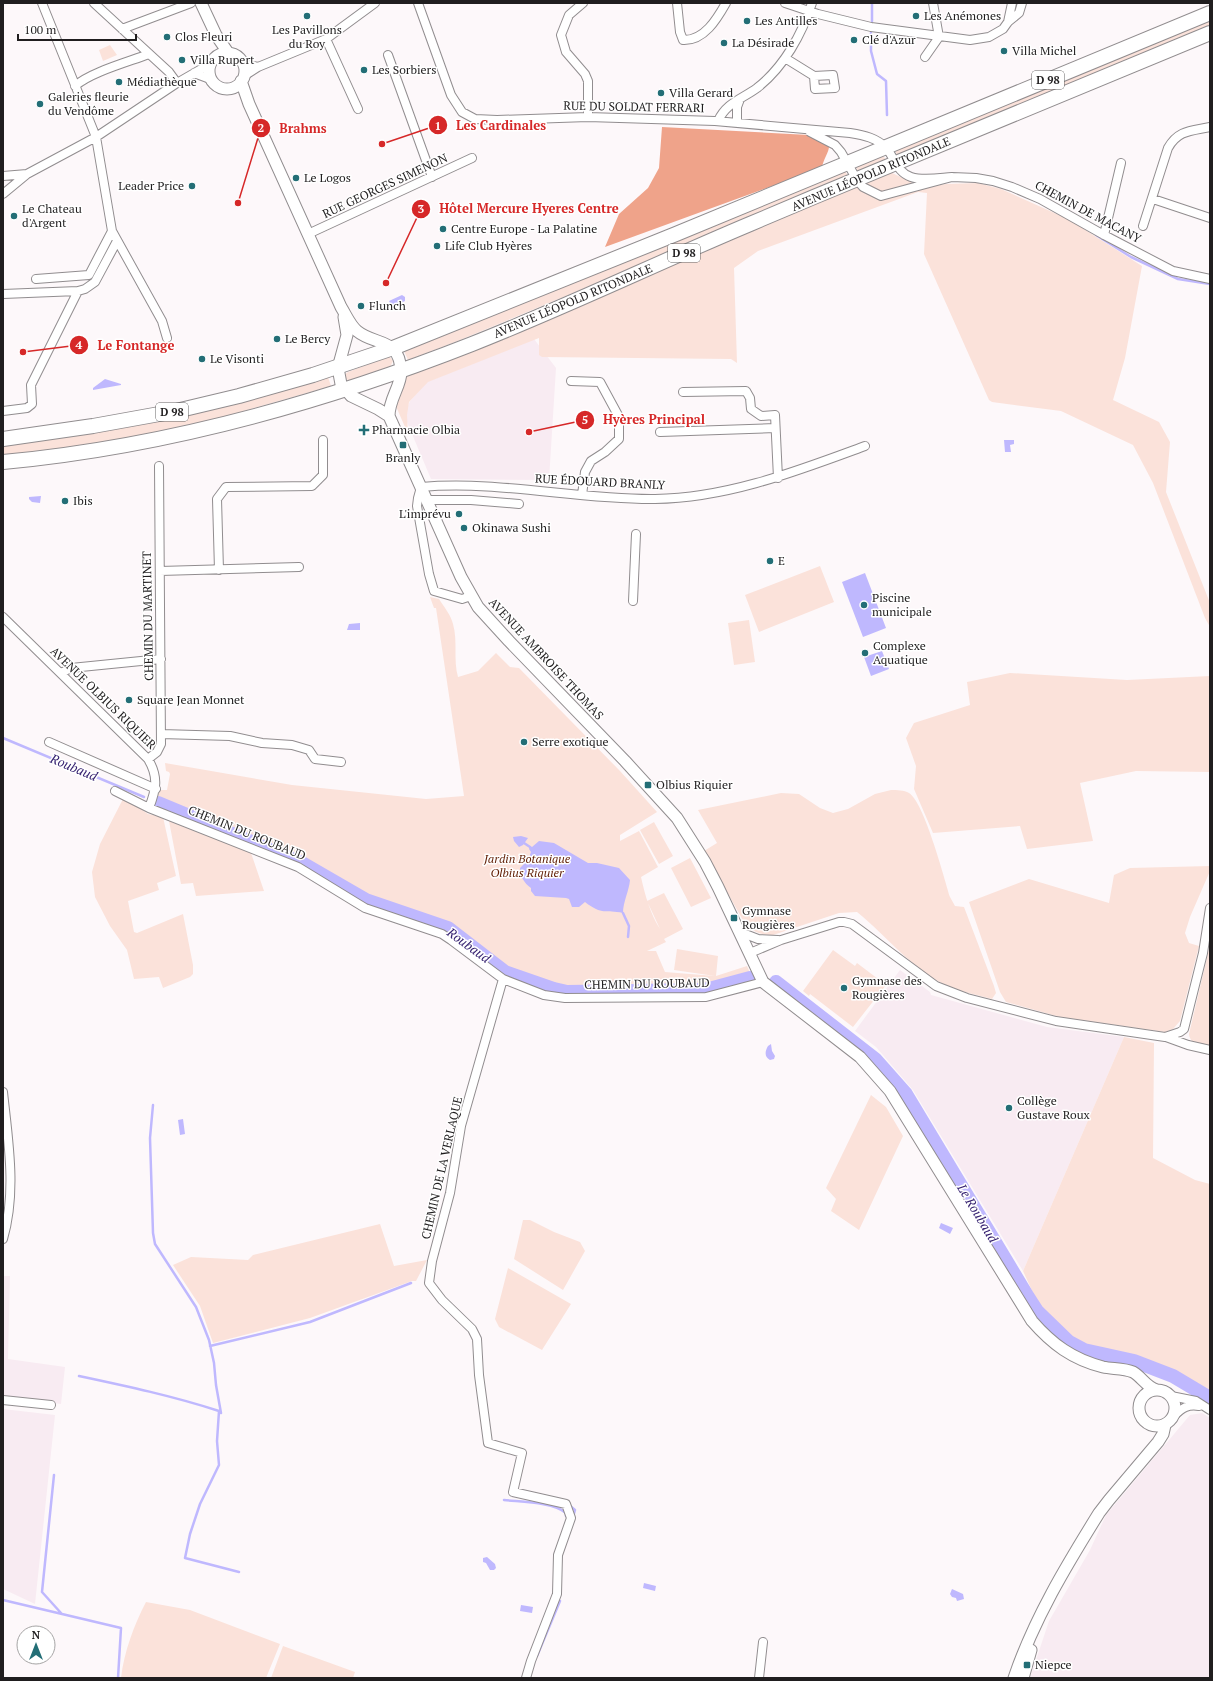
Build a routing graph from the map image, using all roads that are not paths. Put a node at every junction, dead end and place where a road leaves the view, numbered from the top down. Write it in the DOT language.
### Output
graph roads {
  1 [pos="42,3"];
  2 [pos="94,3"];
  3 [pos="191,3"];
  4 [pos="201,3"];
  5 [pos="375,3"];
  6 [pos="418,3"];
  7 [pos="583,3"];
  8 [pos="677,3"];
  9 [pos="726,3"];
  10 [pos="785,3"];
  11 [pos="933,3"];
  12 [pos="1012,3"];
  13 [pos="1022,3"];
  14 [pos="810,7"];
  15 [pos="1210,13"];
  16 [pos="1008,22"];
  17 [pos="122,29"];
  18 [pos="1210,33"];
  19 [pos="216,35"];
  20 [pos="939,36"];
  21 [pos="326,39"];
  22 [pos="149,54"];
  23 [pos="229,54"];
  24 [pos="388,55"];
  25 [pos="925,57"];
  26 [pos="784,58"];
  27 [pos="213,61"];
  28 [pos="243,64"];
  29 [pos="258,67"];
  30 [pos="194,73"];
  31 [pos="814,76"];
  32 [pos="210,79"];
  33 [pos="243,79"];
  34 [pos="177,83"];
  35 [pos="76,86"];
  36 [pos="231,88"];
  37 [pos="740,99"];
  38 [pos="249,104"];
  39 [pos="358,109"];
  40 [pos="588,116"];
  41 [pos="718,121"];
  42 [pos="737,123"];
  43 [pos="1210,127"];
  44 [pos="804,129"];
  45 [pos="96,137"];
  46 [pos="886,148"];
  47 [pos="472,158"];
  48 [pos="895,163"];
  49 [pos="1121,163"];
  50 [pos="846,164"];
  51 [pos="27,174"];
  52 [pos="3,177"];
  53 [pos="432,178"];
  54 [pos="952,178"];
  55 [pos="857,180"];
  56 [pos="5,190"];
  57 [pos="1153,199"];
  58 [pos="1210,218"];
  59 [pos="1143,226"];
  60 [pos="112,231"];
  61 [pos="308,234"];
  62 [pos="1104,235"];
  63 [pos="117,241"];
  64 [pos="36,278"];
  65 [pos="1210,279"];
  66 [pos="78,291"];
  67 [pos="3,294"];
  68 [pos="341,307"];
  69 [pos="167,338"];
  70 [pos="393,348"];
  71 [pos="338,368"];
  72 [pos="401,370"];
  73 [pos="571,381"];
  74 [pos="344,390"];
  75 [pos="683,392"];
  76 [pos="3,411"];
  77 [pos="389,416"];
  78 [pos="775,428"];
  79 [pos="660,432"];
  80 [pos="3,439"];
  81 [pos="323,440"];
  82 [pos="866,446"];
  83 [pos="3,462"];
  84 [pos="159,466"];
  85 [pos="778,478"];
  86 [pos="421,487"];
  87 [pos="582,495"];
  88 [pos="428,500"];
  89 [pos="519,504"];
  90 [pos="636,534"];
  91 [pos="299,567"];
  92 [pos="219,570"];
  93 [pos="160,572"];
  94 [pos="471,596"];
  95 [pos="633,601"];
  96 [pos="3,618"];
  97 [pos="161,659"];
  98 [pos="60,673"];
  99 [pos="161,734"];
  100 [pos="49,742"];
  101 [pos="148,758"];
  102 [pos="342,762"];
  103 [pos="156,789"];
  104 [pos="115,791"];
  105 [pos="149,808"];
  106 [pos="1210,908"];
  107 [pos="740,932"];
  108 [pos="758,939"];
  109 [pos="781,940"];
  110 [pos="748,950"];
  111 [pos="503,979"];
  112 [pos="763,982"];
  113 [pos="1165,1037"];
  114 [pos="1210,1050"];
  115 [pos="3,1092"];
  116 [pos="3,1238"];
  117 [pos="1115,1369"];
  118 [pos="1157,1390"];
  119 [pos="1171,1396"];
  120 [pos="3,1400"];
  121 [pos="1140,1401"];
  122 [pos="51,1405"];
  123 [pos="1209,1409"];
  124 [pos="1175,1415"];
  125 [pos="1148,1424"];
  126 [pos="1164,1425"];
  127 [pos="1145,1456"];
  128 [pos="1040,1615"];
  129 [pos="763,1642"];
  130 [pos="526,1678"];
  131 [pos="759,1678"];
  132 [pos="1014,1678"];
  133 [pos="1022,1678"];
  1 -- 35 [label="street"];
  2 -- 17 [label="street"];
  3 -- 17 [label="street"];
  4 -- 19 [label="street"];
  5 -- 21 [label="street"];
  6 -- 40 [label="street, RUE DU SOLDAT FERRARI"];
  7 -- 40 [label="street"];
  8 -- 9 [label="street"];
  10 -- 14 [label="street"];
  11 -- 20 [label="street"];
  12 -- 16 [label="street"];
  13 -- 16 [label="street"];
  14 -- 20 [label="street"];
  14 -- 26 [label="street"];
  15 -- 46 [label="highway, AVENUE LÉOPOLD RITONDALE / D 98"];
  16 -- 20 [label="street"];
  17 -- 22 [label="street"];
  18 -- 48 [label="highway, AVENUE LÉOPOLD RITONDALE / D 98"];
  19 -- 23 [label="street"];
  19 -- 27 [label="street"];
  20 -- 25 [label="street"];
  21 -- 29 [label="street"];
  21 -- 39 [label="street"];
  22 -- 34 [label="street"];
  22 -- 35 [label="street"];
  23 -- 27 [label="street"];
  23 -- 28 [label="street"];
  24 -- 53 [label="street"];
  26 -- 31 [label="street"];
  26 -- 37 [label="street"];
  27 -- 30 [label="street"];
  27 -- 32 [label="street"];
  28 -- 29 [label="street"];
  28 -- 33 [label="street"];
  29 -- 33 [label="street"];
  30 -- 32 [label="street"];
  30 -- 34 [label="street"];
  32 -- 36 [label="street"];
  33 -- 36 [label="street"];
  33 -- 38 [label="street"];
  34 -- 45 [label="street"];
  35 -- 45 [label="street"];
  36 -- 38 [label="street"];
  37 -- 41 [label="street"];
  37 -- 42 [label="street"];
  38 -- 61 [label="street"];
  40 -- 41 [label="street, RUE DU SOLDAT FERRARI"];
  41 -- 42 [label="street, RUE DU SOLDAT FERRARI"];
  42 -- 44 [label="street, RUE DU SOLDAT FERRARI"];
  43 -- 57 [label="street"];
  44 -- 46 [label="street, RUE DU SOLDAT FERRARI"];
  44 -- 50 [label="street, RUE DU SOLDAT FERRARI"];
  45 -- 51 [label="street"];
  45 -- 60 [label="street"];
  46 -- 48 [label="street, RUE DU SOLDAT FERRARI"];
  46 -- 50 [label="highway, AVENUE LÉOPOLD RITONDALE / D 98"];
  47 -- 53 [label="street, RUE GEORGES SIMENON"];
  48 -- 54 [label="street, CHEMIN DE MACANY"];
  48 -- 55 [label="highway, AVENUE LÉOPOLD RITONDALE / D 98"];
  49 -- 62 [label="street"];
  50 -- 55 [label="street, RUE DU SOLDAT FERRARI"];
  50 -- 70 [label="highway, AVENUE LÉOPOLD RITONDALE / D 98"];
  51 -- 52 [label="street"];
  51 -- 56 [label="street"];
  52 -- 56 [label="street"];
  53 -- 61 [label="street, RUE GEORGES SIMENON"];
  54 -- 55 [label="street, CHEMIN DE MACANY"];
  54 -- 62 [label="street, CHEMIN DE MACANY"];
  55 -- 72 [label="highway, AVENUE LÉOPOLD RITONDALE / D 98"];
  57 -- 58 [label="street"];
  57 -- 59 [label="street"];
  60 -- 63 [label="street"];
  60 -- 64 [label="street"];
  61 -- 68 [label="street"];
  62 -- 65 [label="street, CHEMIN DE MACANY"];
  63 -- 66 [label="street"];
  63 -- 69 [label="street"];
  66 -- 67 [label="street"];
  66 -- 76 [label="street"];
  68 -- 70 [label="street"];
  68 -- 71 [label="street"];
  70 -- 71 [label="highway, AVENUE LÉOPOLD RITONDALE / D 98"];
  70 -- 72 [label="street"];
  71 -- 74 [label="street"];
  71 -- 80 [label="highway, AVENUE LÉOPOLD RITONDALE / D 98"];
  72 -- 74 [label="highway, AVENUE LÉOPOLD RITONDALE / D 98"];
  72 -- 77 [label="street"];
  73 -- 87 [label="street"];
  74 -- 77 [label="street"];
  74 -- 83 [label="highway, AVENUE LÉOPOLD RITONDALE / D 98"];
  75 -- 78 [label="street"];
  77 -- 86 [label="street, AVENUE AMBROISE THOMAS"];
  78 -- 79 [label="street"];
  78 -- 85 [label="street"];
  81 -- 92 [label="street"];
  82 -- 85 [label="street, RUE ÉDOUARD BRANLY"];
  84 -- 93 [label="street, CHEMIN DU MARTINET"];
  85 -- 87 [label="street, RUE ÉDOUARD BRANLY"];
  86 -- 87 [label="street, RUE ÉDOUARD BRANLY"];
  86 -- 88 [label="street, AVENUE AMBROISE THOMAS"];
  86 -- 94 [label="street"];
  88 -- 89 [label="street"];
  88 -- 94 [label="street, AVENUE AMBROISE THOMAS"];
  90 -- 95 [label="street"];
  91 -- 92 [label="street"];
  92 -- 93 [label="street"];
  93 -- 97 [label="street, CHEMIN DU MARTINET"];
  94 -- 107 [label="street, AVENUE AMBROISE THOMAS"];
  96 -- 98 [label="street, AVENUE OLBIUS RIQUIER"];
  97 -- 98 [label="street"];
  97 -- 99 [label="street, CHEMIN DU MARTINET"];
  98 -- 101 [label="street, AVENUE OLBIUS RIQUIER"];
  99 -- 101 [label="street, CHEMIN DU MARTINET"];
  99 -- 102 [label="street"];
  100 -- 103 [label="street"];
  101 -- 103 [label="street, AVENUE OLBIUS RIQUIER"];
  103 -- 105 [label="street, AVENUE OLBIUS RIQUIER"];
  104 -- 105 [label="street, CHEMIN DU ROUBAUD"];
  105 -- 111 [label="street, CHEMIN DU ROUBAUD"];
  106 -- 113 [label="street"];
  107 -- 108 [label="street"];
  107 -- 110 [label="street, AVENUE AMBROISE THOMAS"];
  108 -- 109 [label="street"];
  108 -- 110 [label="street"];
  109 -- 110 [label="street"];
  109 -- 113 [label="street"];
  110 -- 112 [label="street, AVENUE AMBROISE THOMAS"];
  111 -- 112 [label="street, CHEMIN DU ROUBAUD"];
  111 -- 130 [label="street, CHEMIN DE LA VERLAQUE"];
  112 -- 117 [label="street"];
  113 -- 114 [label="street"];
  115 -- 116 [label="street"];
  117 -- 118 [label="street"];
  117 -- 121 [label="street"];
  118 -- 119 [label="street"];
  118 -- 121 [label="street"];
  119 -- 123 [label="street"];
  119 -- 124 [label="street"];
  120 -- 122 [label="street"];
  121 -- 125 [label="street"];
  123 -- 124 [label="street"];
  124 -- 126 [label="street"];
  125 -- 126 [label="street"];
  125 -- 127 [label="street"];
  126 -- 127 [label="street"];
  127 -- 128 [label="street"];
  128 -- 132 [label="street"];
  128 -- 133 [label="street"];
  129 -- 131 [label="street"];
}
